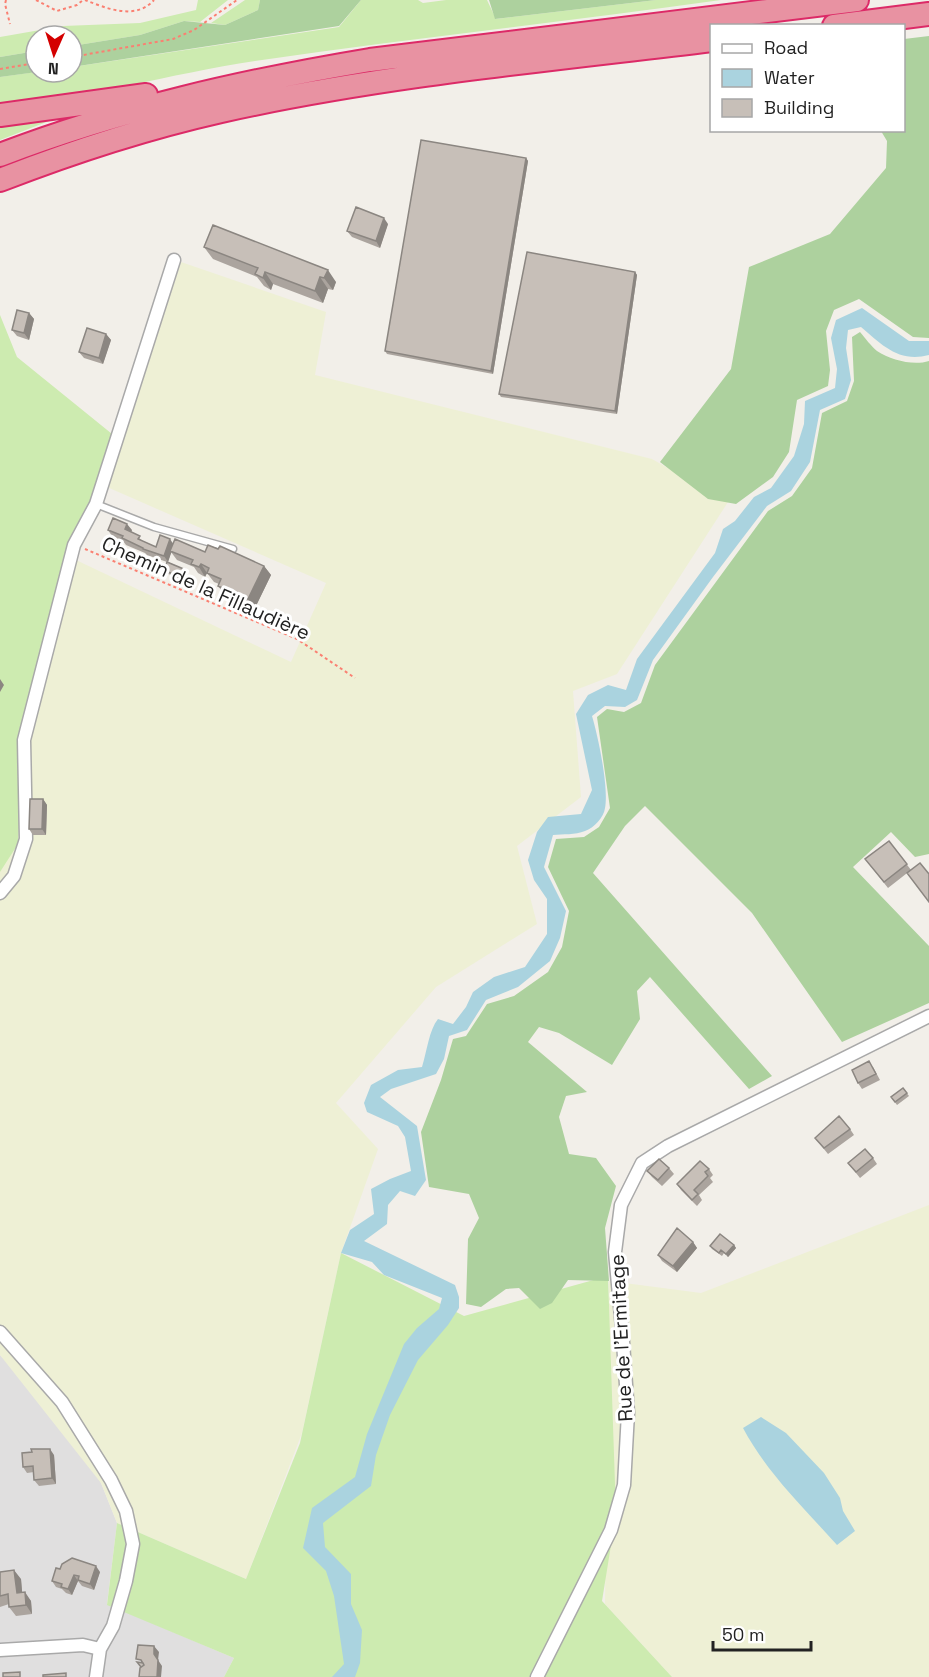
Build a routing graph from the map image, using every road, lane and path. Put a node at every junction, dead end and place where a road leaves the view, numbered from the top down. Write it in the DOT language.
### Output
graph roads {
  1 [pos="6,0"];
  2 [pos="36,0"];
  3 [pos="48,0"];
  4 [pos="84,0"];
  5 [pos="154,0"];
  6 [pos="237,0"];
  7 [pos="857,0"];
  8 [pos="45,4"];
  9 [pos="929,14"];
  10 [pos="10,24"];
  11 [pos="850,24"];
  12 [pos="710,40"];
  13 [pos="84,55"];
  14 [pos="24,65"];
  15 [pos="0,69"];
  16 [pos="243,83"];
  17 [pos="0,115"];
  18 [pos="103,144"];
  19 [pos="0,155"];
  20 [pos="0,180"];
  21 [pos="0,195"];
  22 [pos="174,260"];
  23 [pos="96,504"];
  24 [pos="74,545"];
  25 [pos="233,549"];
  26 [pos="355,678"];
  27 [pos="0,893"];
  28 [pos="929,1016"];
  29 [pos="0,1332"];
  30 [pos="100,1648"];
  31 [pos="0,1650"];
  32 [pos="96,1677"];
  33 [pos="537,1677"];
  1 -- 10 [label="path"];
  2 -- 8 [label="path"];
  3 -- 8 [label="path"];
  4 -- 5 [label="path"];
  4 -- 8 [label="path"];
  6 -- 13 [label="path"];
  7 -- 16 [label="highway"];
  9 -- 11 [label="highway"];
  12 -- 18 [label="highway"];
  14 -- 15 [label="path"];
  16 -- 17 [label="highway"];
  16 -- 19 [label="highway"];
  18 -- 20 [label="highway"];
  18 -- 21 [label="highway"];
  22 -- 23 [label="street"];
  23 -- 24 [label="street"];
  23 -- 25 [label="lane"];
  24 -- 26 [label="path, Chemin de la Fillaudière"];
  24 -- 27 [label="street"];
  28 -- 33 [label="street, Rue de l'Ermitage"];
  29 -- 30 [label="street"];
  30 -- 31 [label="street"];
  30 -- 32 [label="street"];
}
